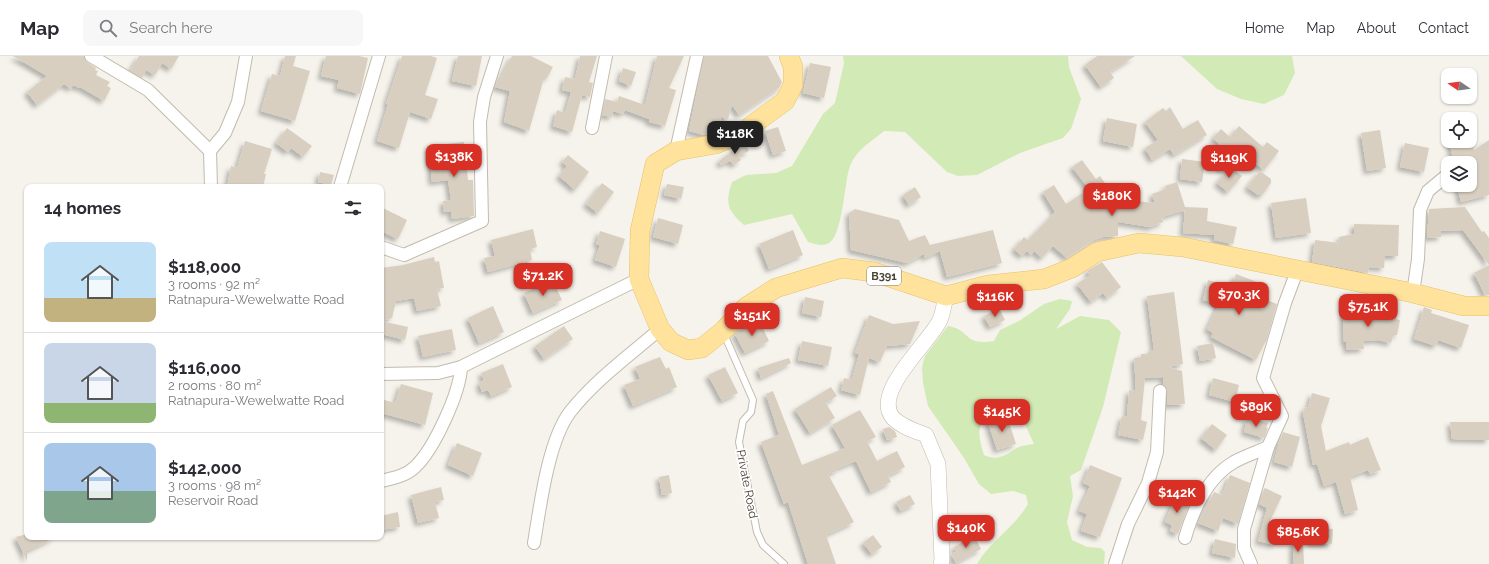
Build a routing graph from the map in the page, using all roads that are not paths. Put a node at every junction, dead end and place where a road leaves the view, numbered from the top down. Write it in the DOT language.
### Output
graph roads {
  1 [pos="91,56"];
  2 [pos="246,56"];
  3 [pos="379,56"];
  4 [pos="497,56"];
  5 [pos="606,56"];
  6 [pos="697,56"];
  7 [pos="789,56"];
  8 [pos="592,128"];
  9 [pos="210,151"];
  10 [pos="676,151"];
  11 [pos="1441,180"];
  12 [pos="211,184"];
  13 [pos="341,184"];
  14 [pos="384,248"];
  15 [pos="1297,271"];
  16 [pos="639,279"];
  17 [pos="1413,294"];
  18 [pos="946,296"];
  19 [pos="1489,306"];
  20 [pos="660,329"];
  21 [pos="723,331"];
  22 [pos="461,367"];
  23 [pos="384,374"];
  24 [pos="1160,391"];
  25 [pos="1268,447"];
  26 [pos="384,480"];
  27 [pos="1185,538"];
  28 [pos="534,543"];
  29 [pos="784,564"];
  30 [pos="941,564"];
  31 [pos="1115,564"];
  32 [pos="1251,564"];
  1 -- 9 [label="street"];
  2 -- 9 [label="street"];
  3 -- 13 [label="street"];
  4 -- 14 [label="street"];
  5 -- 8 [label="street"];
  6 -- 10 [label="street"];
  7 -- 10 [label="main road, B391"];
  9 -- 12 [label="street"];
  10 -- 16 [label="main road, B391"];
  11 -- 17 [label="street"];
  15 -- 17 [label="main road"];
  15 -- 18 [label="main road"];
  15 -- 25 [label="street"];
  16 -- 20 [label="main road, B391"];
  16 -- 22 [label="street"];
  17 -- 19 [label="main road"];
  18 -- 21 [label="main road, B391"];
  18 -- 30 [label="street"];
  20 -- 21 [label="main road, B391"];
  20 -- 28 [label="street"];
  21 -- 29 [label="lane, Private Road"];
  22 -- 23 [label="street"];
  22 -- 26 [label="street"];
  24 -- 31 [label="street"];
  25 -- 27 [label="street"];
  25 -- 32 [label="street"];
}
